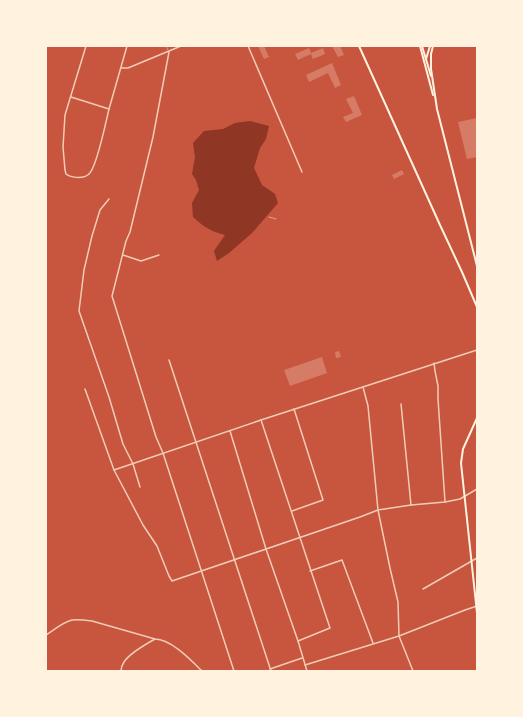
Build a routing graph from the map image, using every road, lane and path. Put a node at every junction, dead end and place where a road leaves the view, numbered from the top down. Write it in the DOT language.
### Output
graph roads {
  1 [pos="86,46"];
  2 [pos="127,46"];
  3 [pos="166,46"];
  4 [pos="181,46"];
  5 [pos="248,46"];
  6 [pos="359,46"];
  7 [pos="421,46"];
  8 [pos="430,46"];
  9 [pos="433,46"];
  10 [pos="169,52"];
  11 [pos="426,60"];
  12 [pos="425,66"];
  13 [pos="121,68"];
  14 [pos="433,83"];
  15 [pos="71,97"];
  16 [pos="109,109"];
  17 [pos="437,109"];
  18 [pos="302,172"];
  19 [pos="109,199"];
  20 [pos="269,217"];
  21 [pos="276,219"];
  22 [pos="122,255"];
  23 [pos="159,255"];
  24 [pos="477,266"];
  25 [pos="477,307"];
  26 [pos="477,350"];
  27 [pos="169,360"];
  28 [pos="434,363"];
  29 [pos="363,387"];
  30 [pos="85,390"];
  31 [pos="401,404"];
  32 [pos="294,409"];
  33 [pos="477,418"];
  34 [pos="261,420"];
  35 [pos="230,431"];
  36 [pos="196,442"];
  37 [pos="163,453"];
  38 [pos="133,464"];
  39 [pos="114,470"];
  40 [pos="140,487"];
  41 [pos="477,489"];
  42 [pos="465,496"];
  43 [pos="445,502"];
  44 [pos="411,504"];
  45 [pos="378,510"];
  46 [pos="291,511"];
  47 [pos="299,537"];
  48 [pos="266,549"];
  49 [pos="477,558"];
  50 [pos="235,560"];
  51 [pos="472,562"];
  52 [pos="310,571"];
  53 [pos="202,572"];
  54 [pos="476,585"];
  55 [pos="423,589"];
  56 [pos="477,606"];
  57 [pos="477,613"];
  58 [pos="46,635"];
  59 [pos="399,636"];
  60 [pos="155,639"];
  61 [pos="298,641"];
  62 [pos="374,644"];
  63 [pos="302,658"];
  64 [pos="305,665"];
  65 [pos="270,670"];
  66 [pos="121,671"];
  67 [pos="202,671"];
  68 [pos="234,671"];
  69 [pos="307,671"];
  70 [pos="413,671"];
  1 -- 15 [label="street"];
  2 -- 13 [label="street"];
  3 -- 10 [label="lane"];
  4 -- 10 [label="street"];
  5 -- 18 [label="street"];
  6 -- 25 [label="main road"];
  7 -- 11 [label="main road"];
  7 -- 12 [label="main road"];
  8 -- 11 [label="main road"];
  9 -- 14 [label="main road"];
  10 -- 13 [label="street"];
  10 -- 22 [label="street"];
  11 -- 12 [label="main road"];
  11 -- 14 [label="main road"];
  12 -- 17 [label="main road"];
  13 -- 16 [label="street"];
  14 -- 17 [label="main road"];
  15 -- 16 [label="street"];
  15 -- 16 [label="street"];
  17 -- 24 [label="main road"];
  19 -- 38 [label="street"];
  20 -- 21 [label="path"];
  22 -- 23 [label="street"];
  22 -- 37 [label="street"];
  26 -- 28 [label="street"];
  27 -- 36 [label="street"];
  28 -- 29 [label="street"];
  28 -- 43 [label="street"];
  29 -- 32 [label="street"];
  29 -- 45 [label="street"];
  30 -- 39 [label="street"];
  31 -- 44 [label="street"];
  32 -- 34 [label="street"];
  32 -- 46 [label="street"];
  33 -- 42 [label="main road"];
  34 -- 35 [label="street"];
  34 -- 46 [label="street"];
  35 -- 36 [label="street"];
  35 -- 48 [label="street"];
  36 -- 37 [label="street"];
  36 -- 50 [label="street"];
  37 -- 38 [label="street"];
  37 -- 53 [label="street"];
  38 -- 39 [label="street"];
  38 -- 40 [label="street"];
  39 -- 53 [label="street"];
  41 -- 42 [label="street"];
  42 -- 43 [label="street"];
  42 -- 51 [label="main road"];
  43 -- 44 [label="street"];
  44 -- 45 [label="street"];
  45 -- 47 [label="street"];
  45 -- 59 [label="street"];
  46 -- 47 [label="street"];
  47 -- 48 [label="street"];
  47 -- 52 [label="street"];
  48 -- 50 [label="street"];
  48 -- 61 [label="street"];
  49 -- 51 [label="street"];
  50 -- 53 [label="street"];
  50 -- 65 [label="street"];
  51 -- 54 [label="main road"];
  51 -- 55 [label="street"];
  52 -- 61 [label="street"];
  52 -- 62 [label="street"];
  53 -- 68 [label="street"];
  54 -- 56 [label="main road"];
  56 -- 57 [label="main road"];
  56 -- 59 [label="street"];
  58 -- 60 [label="street"];
  59 -- 62 [label="street"];
  59 -- 70 [label="street"];
  60 -- 66 [label="street"];
  60 -- 67 [label="street"];
  61 -- 63 [label="street"];
  62 -- 64 [label="street"];
  63 -- 64 [label="street"];
  63 -- 65 [label="street"];
  64 -- 69 [label="street"];
}
